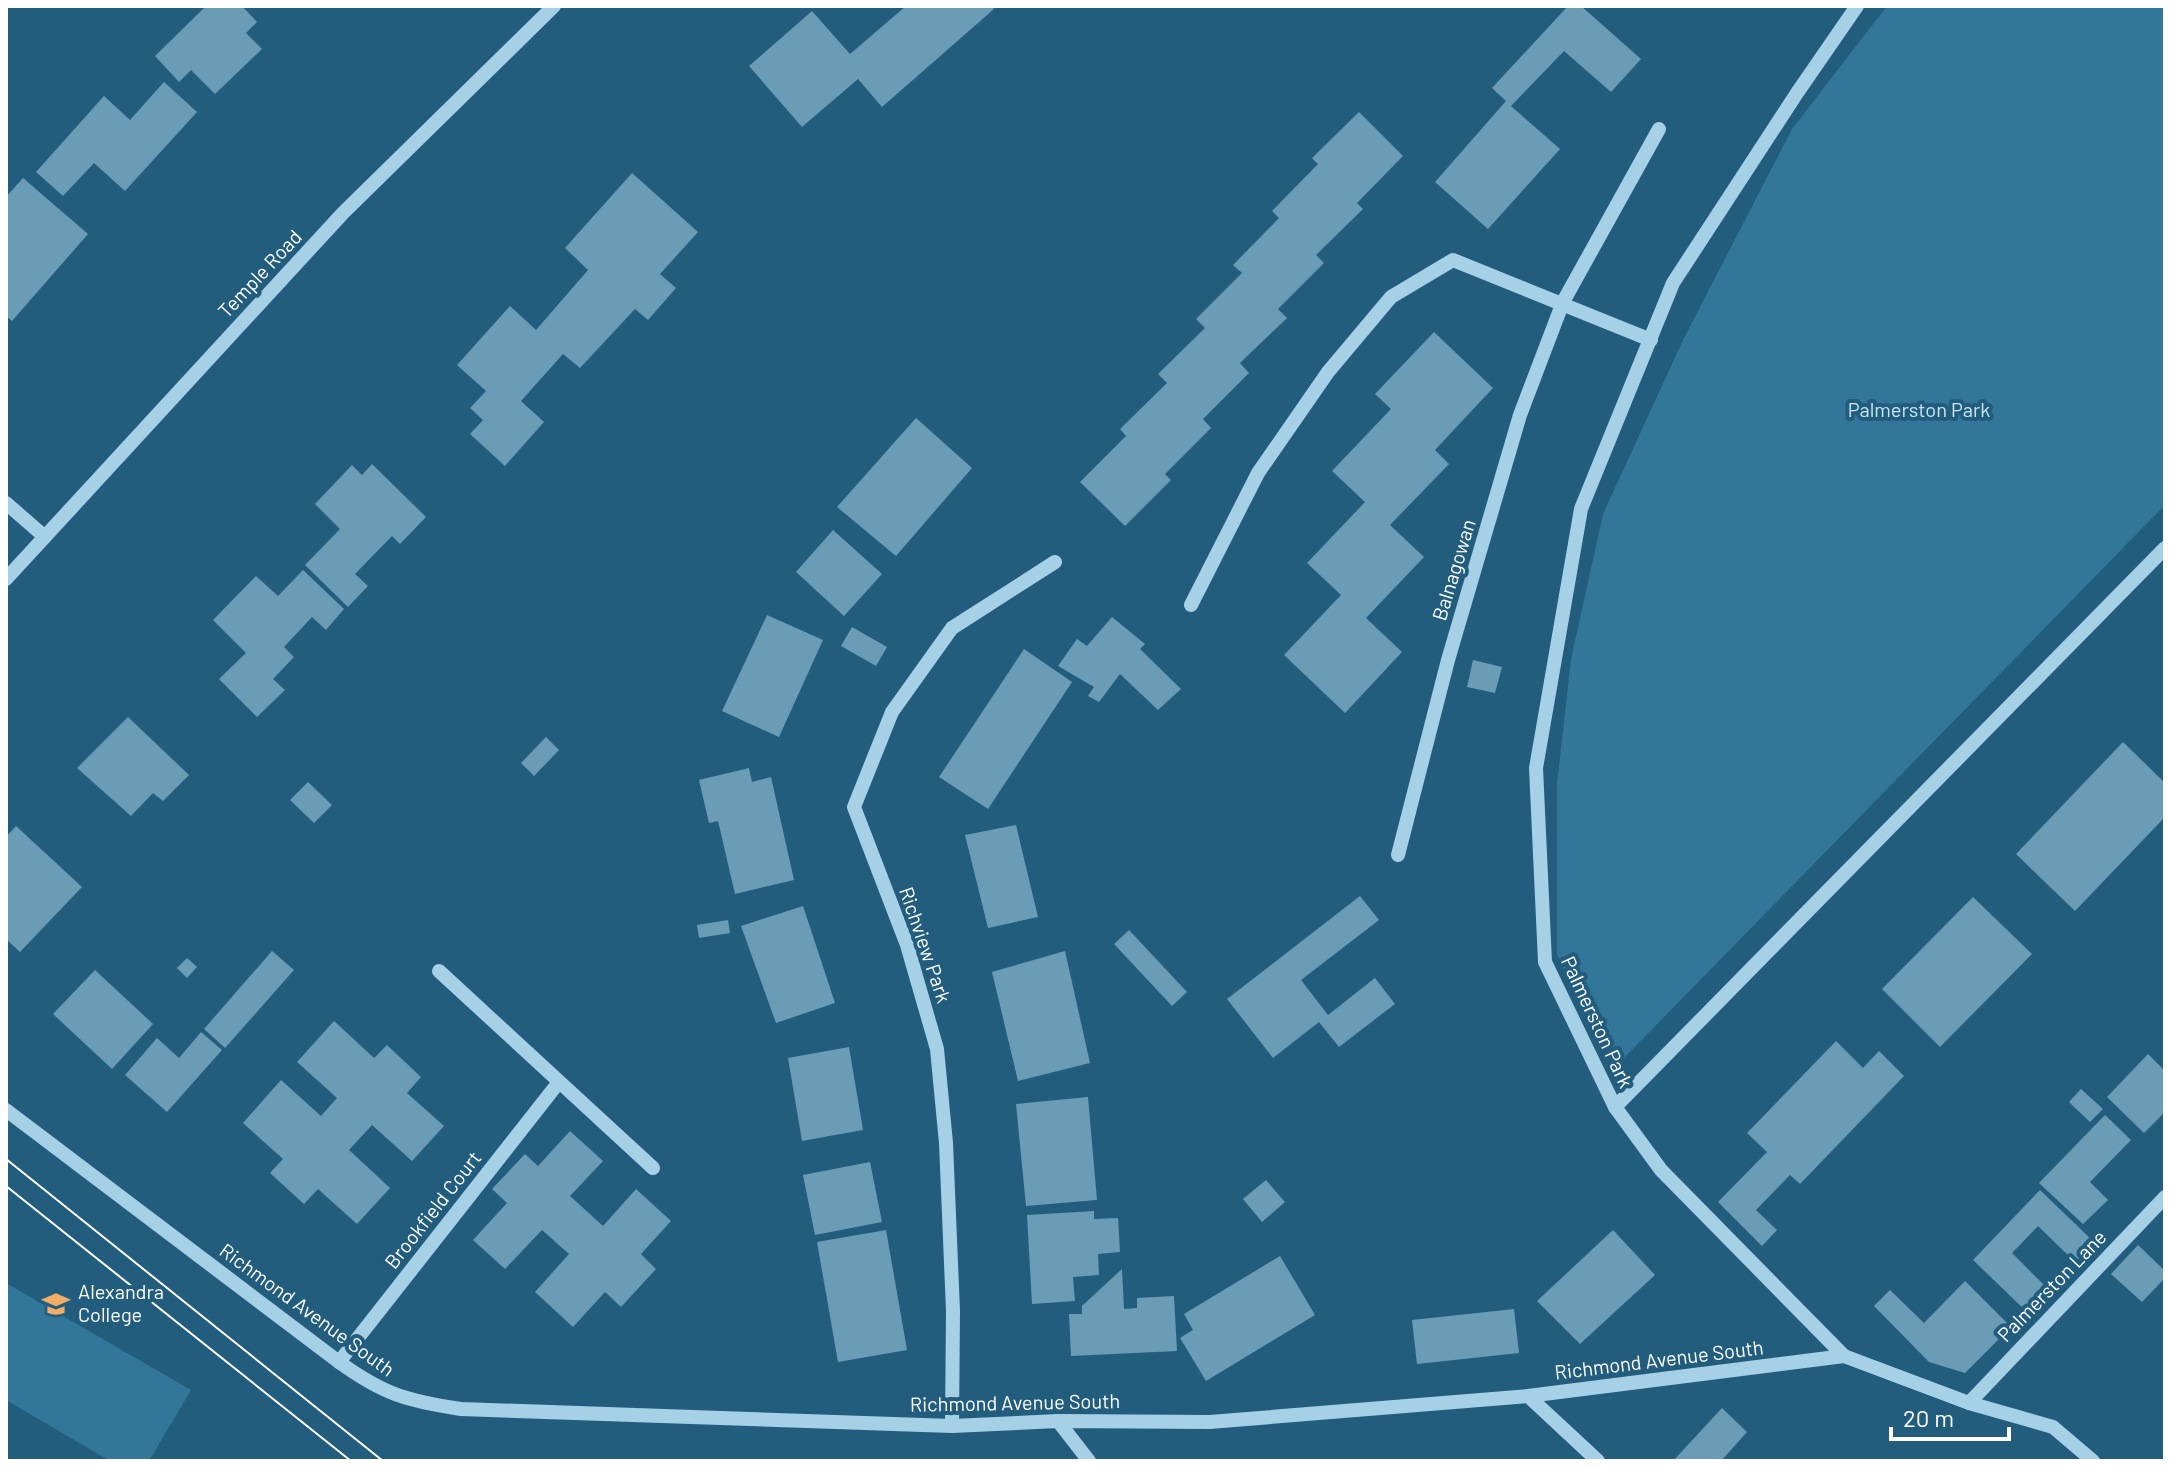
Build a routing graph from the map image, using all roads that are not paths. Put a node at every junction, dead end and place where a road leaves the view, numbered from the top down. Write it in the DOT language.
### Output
graph roads {
  1 [pos="554,6"];
  2 [pos="1857,6"];
  3 [pos="1659,129"];
  4 [pos="1563,302"];
  5 [pos="1651,340"];
  6 [pos="6,503"];
  7 [pos="45,537"];
  8 [pos="2165,548"];
  9 [pos="1055,562"];
  10 [pos="6,579"];
  11 [pos="1191,605"];
  12 [pos="1398,855"];
  13 [pos="439,971"];
  14 [pos="559,1082"];
  15 [pos="1615,1107"];
  16 [pos="6,1110"];
  17 [pos="653,1168"];
  18 [pos="2165,1197"];
  19 [pos="1844,1356"];
  20 [pos="339,1362"];
  21 [pos="1528,1396"];
  22 [pos="1969,1403"];
  23 [pos="1058,1421"];
  24 [pos="952,1426"];
  25 [pos="1089,1461"];
  26 [pos="1598,1461"];
  27 [pos="2093,1461"];
  1 -- 7 [label="street, Temple Road"];
  2 -- 5 [label="street, Palmerston Park"];
  3 -- 4 [label="street, Balnagowan"];
  4 -- 5 [label="street"];
  4 -- 11 [label="street"];
  4 -- 12 [label="street, Balnagowan"];
  5 -- 15 [label="street, Palmerston Park"];
  6 -- 7 [label="street"];
  7 -- 10 [label="street, Temple Road"];
  8 -- 15 [label="street, Palmerston Park"];
  9 -- 24 [label="street, Richview Park"];
  13 -- 14 [label="street"];
  14 -- 17 [label="street"];
  14 -- 20 [label="street, Brookfield Court"];
  15 -- 19 [label="street"];
  16 -- 20 [label="street, Richmond Avenue South"];
  18 -- 22 [label="street, Palmerston Lane"];
  19 -- 21 [label="street, Richmond Avenue South"];
  19 -- 22 [label="street, Richmond Avenue South"];
  20 -- 24 [label="street, Richmond Avenue South"];
  21 -- 23 [label="street, Richmond Avenue South"];
  21 -- 26 [label="street"];
  22 -- 27 [label="street, Richmond Avenue South"];
  23 -- 24 [label="street, Richmond Avenue South"];
  23 -- 25 [label="street"];
}
